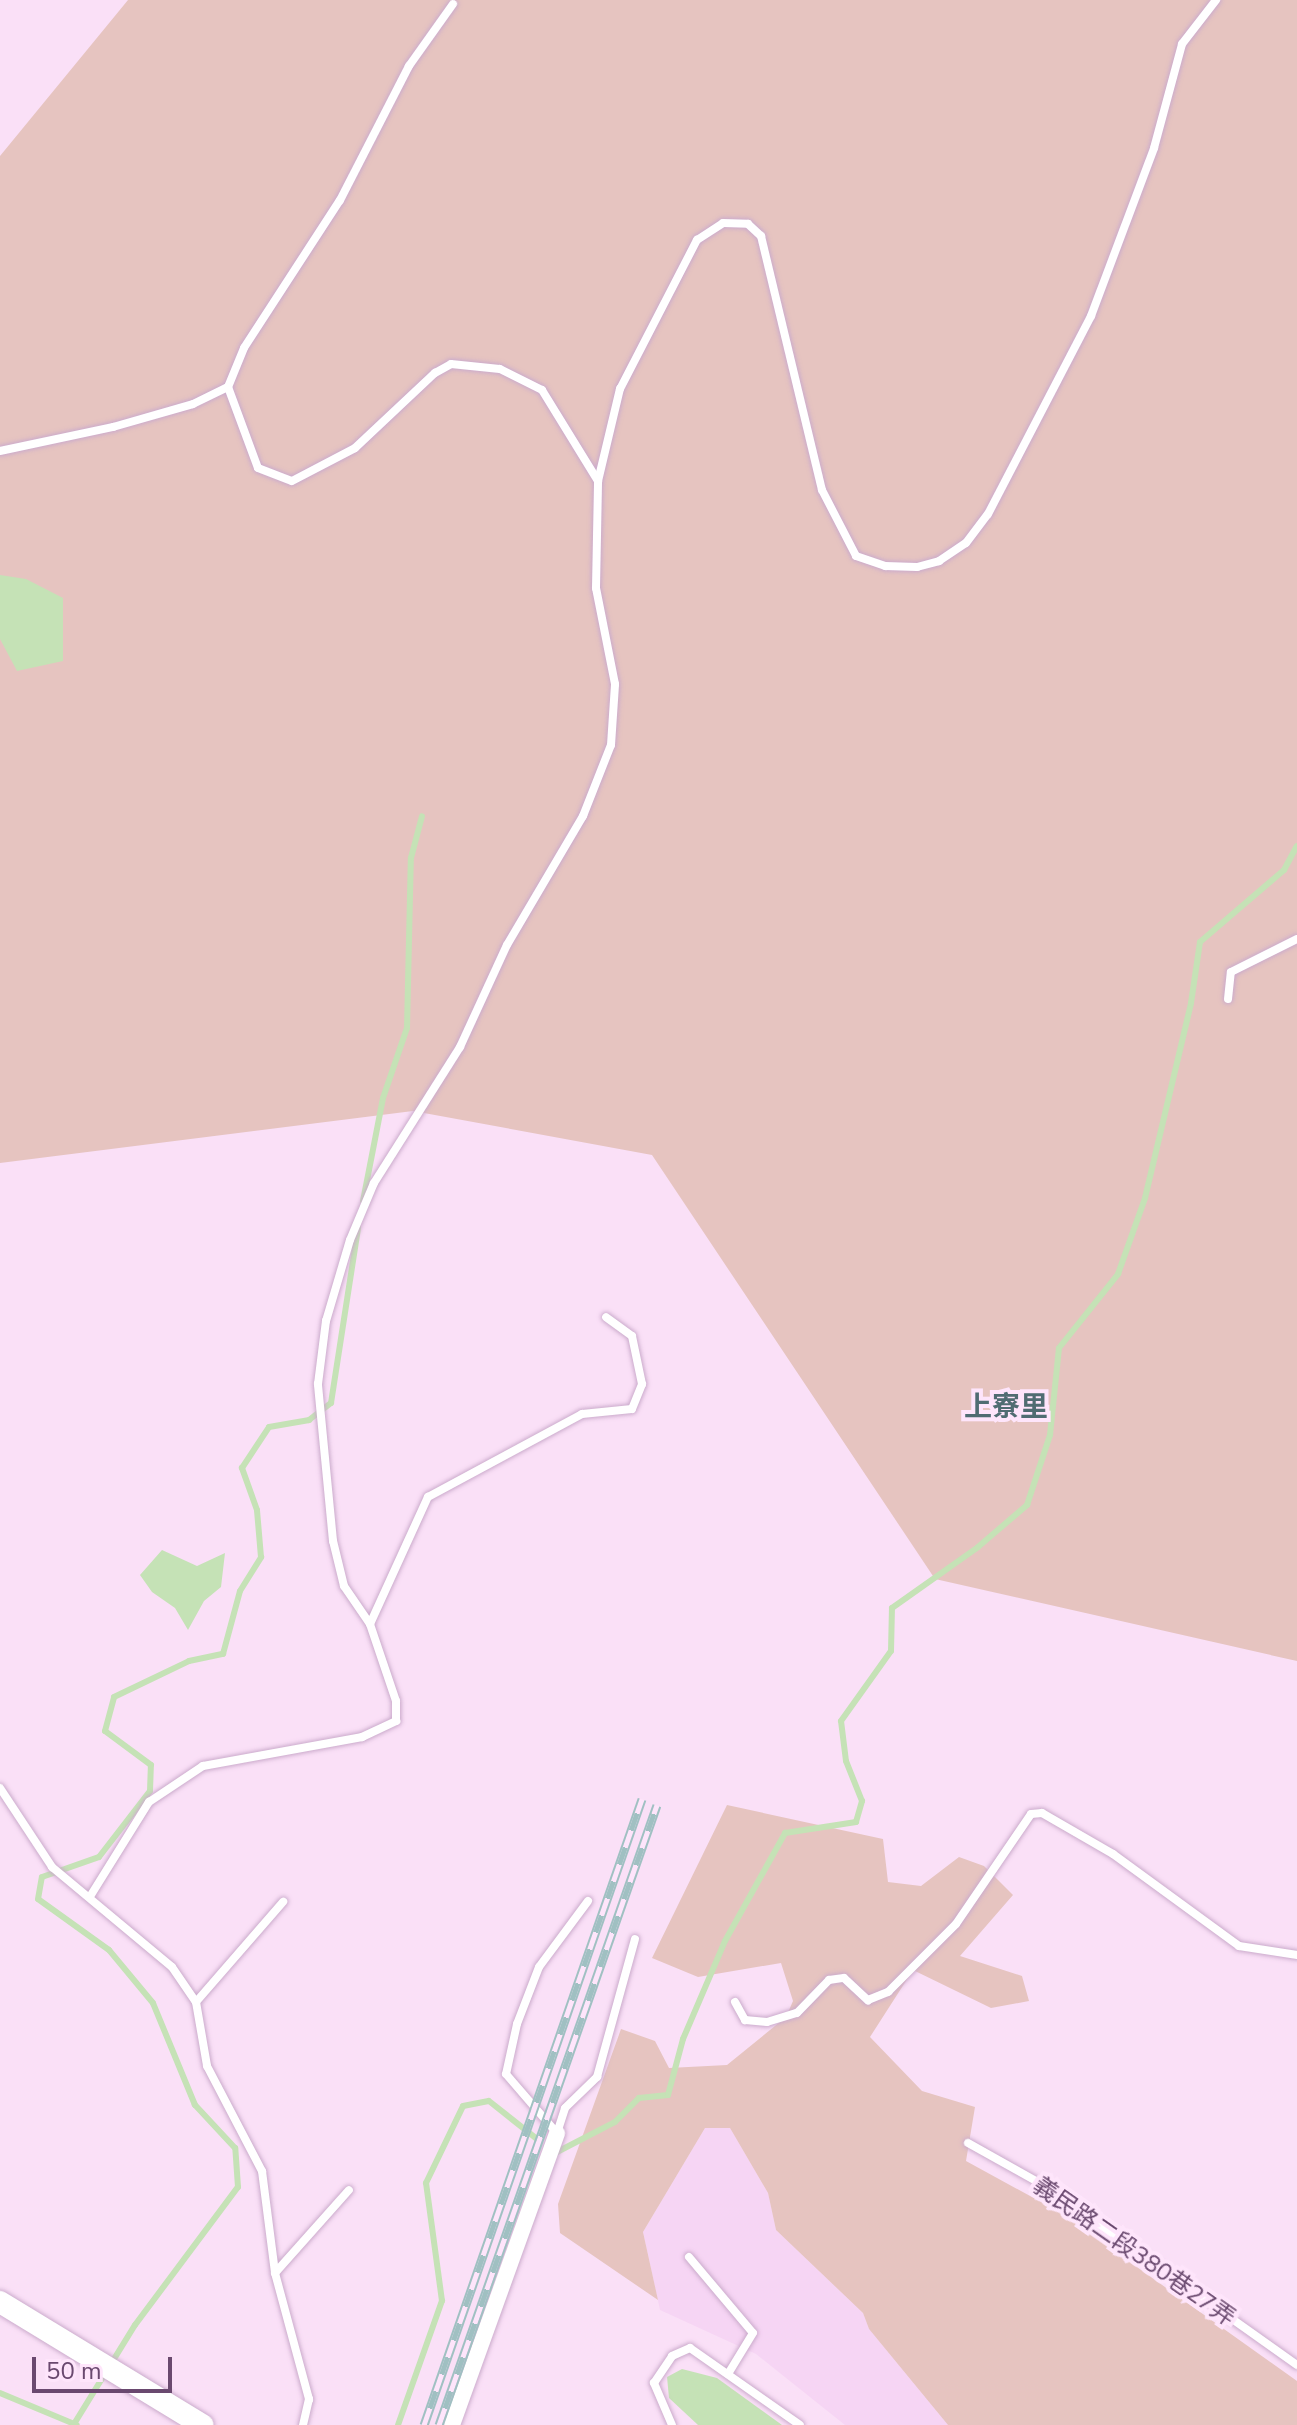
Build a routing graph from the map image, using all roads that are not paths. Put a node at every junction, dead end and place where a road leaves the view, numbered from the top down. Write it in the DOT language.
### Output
graph roads {
  1 [pos="1216,0"];
  2 [pos="453,4"];
  3 [pos="228,387"];
  4 [pos="0,451"];
  5 [pos="598,481"];
  6 [pos="1297,939"];
  7 [pos="1228,999"];
  8 [pos="606,1317"];
  9 [pos="370,1624"];
  10 [pos="0,1788"];
  11 [pos="91,1895"];
  12 [pos="588,1901"];
  13 [pos="283,1902"];
  14 [pos="635,1939"];
  15 [pos="1297,1955"];
  16 [pos="196,2002"];
  17 [pos="735,2002"];
  18 [pos="557,2133"];
  19 [pos="968,2143"];
  20 [pos="349,2190"];
  21 [pos="689,2257"];
  22 [pos="275,2273"];
  23 [pos="0,2302"];
  24 [pos="1297,2365"];
  25 [pos="728,2374"];
  26 [pos="202,2425"];
  27 [pos="303,2425"];
  28 [pos="452,2425"];
  29 [pos="672,2425"];
  30 [pos="800,2425"];
  1 -- 5 [label="lane"];
  2 -- 3 [label="lane"];
  3 -- 4 [label="lane"];
  3 -- 5 [label="lane"];
  5 -- 9 [label="lane"];
  6 -- 7 [label="lane"];
  8 -- 9 [label="lane"];
  9 -- 11 [label="lane"];
  10 -- 11 [label="lane"];
  11 -- 16 [label="lane"];
  12 -- 18 [label="lane"];
  13 -- 16 [label="lane"];
  14 -- 18 [label="lane"];
  15 -- 17 [label="lane"];
  16 -- 22 [label="lane"];
  18 -- 28 [label="street"];
  19 -- 24 [label="lane, 義民路二段380巷27弄"];
  20 -- 22 [label="lane"];
  21 -- 25 [label="lane"];
  22 -- 27 [label="lane"];
  23 -- 26 [label="street"];
  25 -- 29 [label="lane"];
  25 -- 30 [label="lane"];
}
